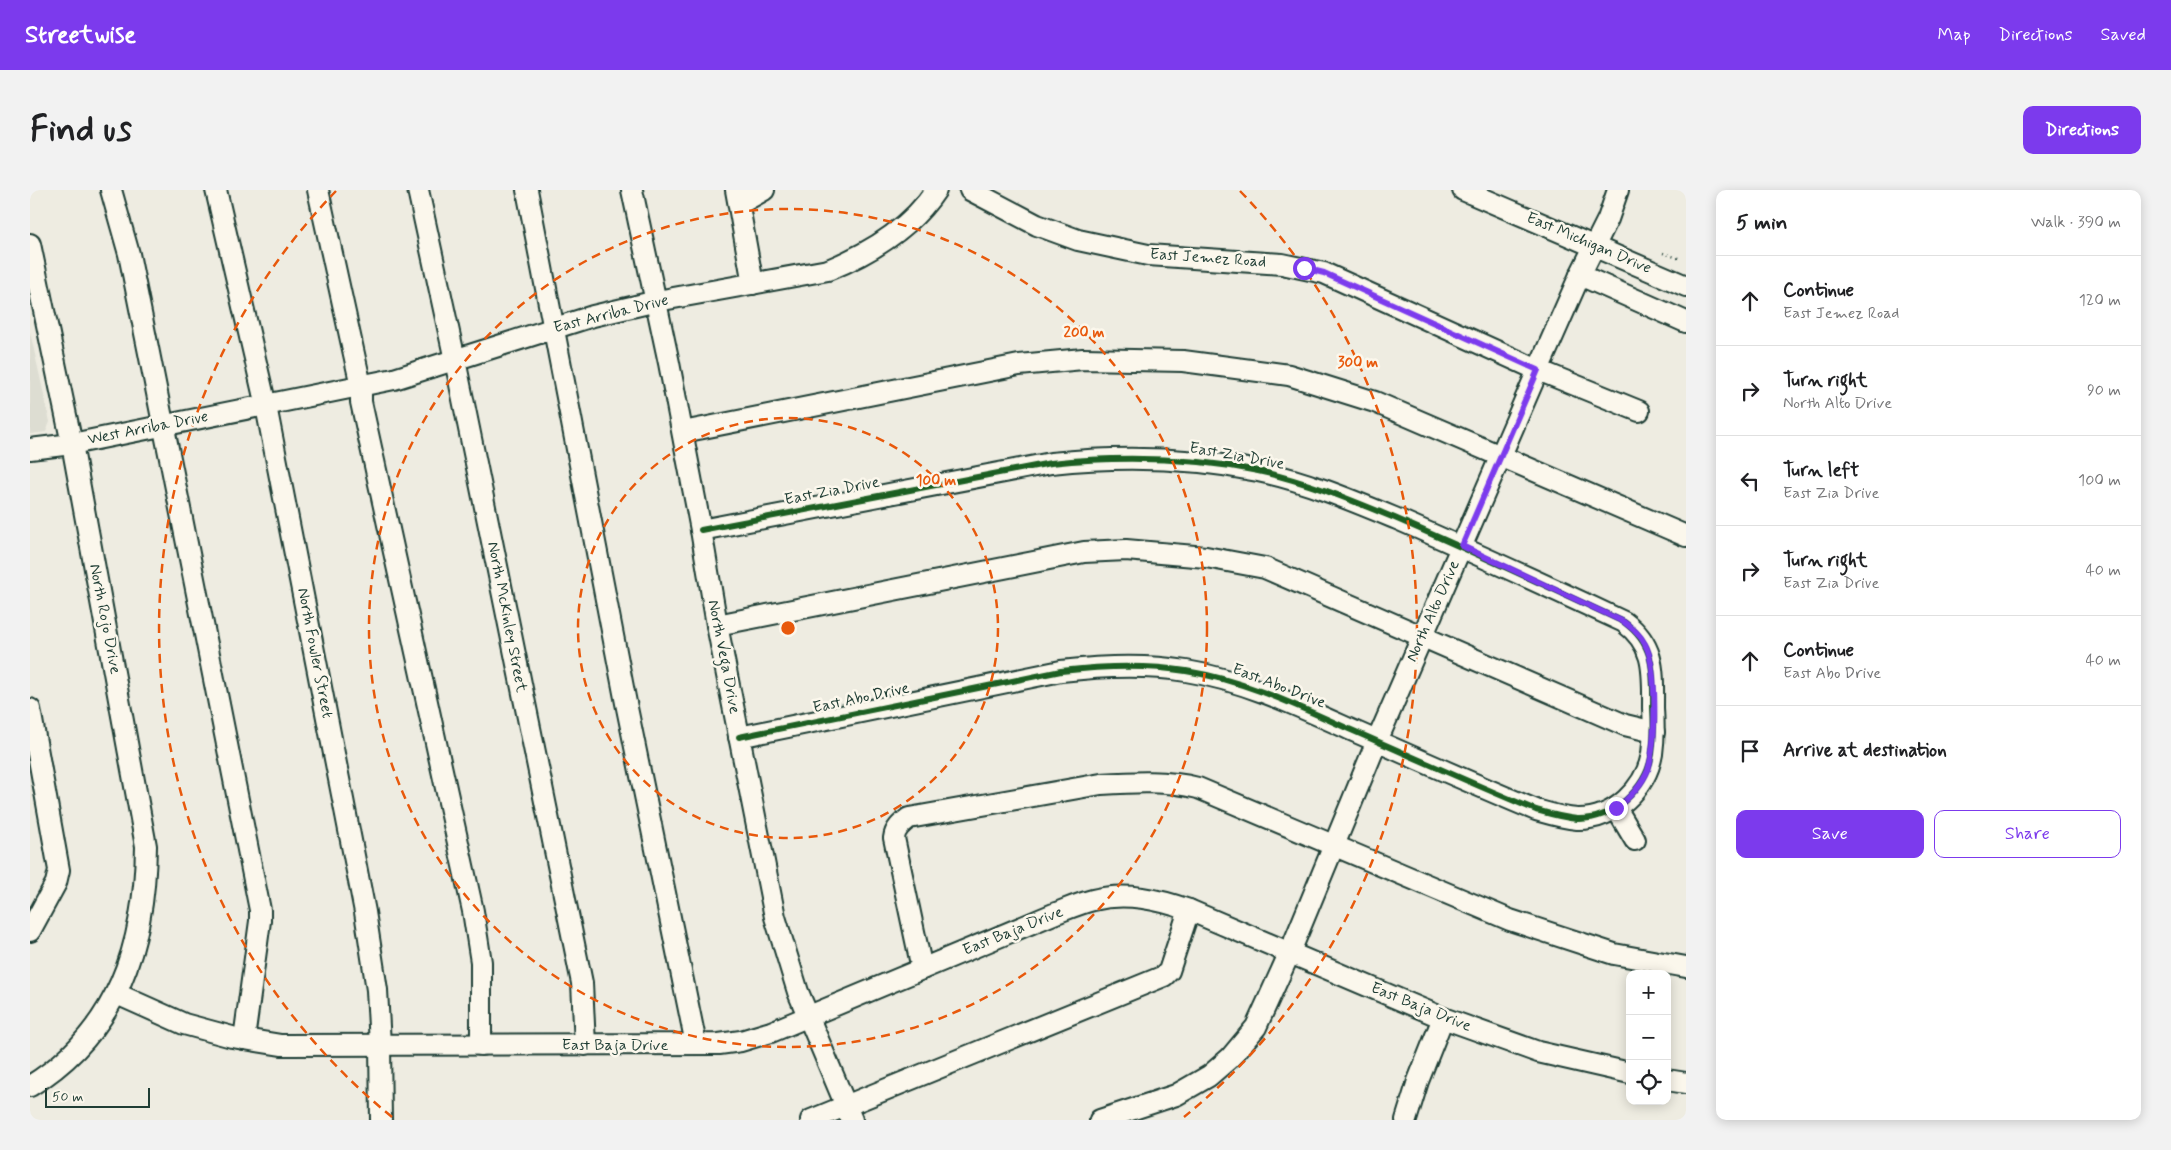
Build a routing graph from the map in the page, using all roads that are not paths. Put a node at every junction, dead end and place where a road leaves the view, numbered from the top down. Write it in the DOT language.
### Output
graph roads {
  1 [pos="111,190"];
  2 [pos="216,190"];
  3 [pos="318,190"];
  4 [pos="418,190"];
  5 [pos="527,190"];
  6 [pos="632,190"];
  7 [pos="764,190"];
  8 [pos="936,190"];
  9 [pos="970,190"];
  10 [pos="1463,190"];
  11 [pos="1618,190"];
  12 [pos="738,197"];
  13 [pos="30,244"];
  14 [pos="1596,246"];
  15 [pos="1580,275"];
  16 [pos="753,284"];
  17 [pos="1686,286"];
  18 [pos="656,301"];
  19 [pos="1686,322"];
  20 [pos="552,327"];
  21 [pos="455,360"];
  22 [pos="1538,370"];
  23 [pos="362,386"];
  24 [pos="266,406"];
  25 [pos="1639,411"];
  26 [pos="164,425"];
  27 [pos="683,432"];
  28 [pos="72,444"];
  29 [pos="30,449"];
  30 [pos="1501,456"];
  31 [pos="702,530"];
  32 [pos="1686,536"];
  33 [pos="1462,546"];
  34 [pos="717,625"];
  35 [pos="1422,636"];
  36 [pos="30,709"];
  37 [pos="1654,732"];
  38 [pos="739,737"];
  39 [pos="1377,741"];
  40 [pos="1616,808"];
  41 [pos="1635,840"];
  42 [pos="1334,846"];
  43 [pos="1189,910"];
  44 [pos="30,931"];
  45 [pos="1290,952"];
  46 [pos="1686,968"];
  47 [pos="922,969"];
  48 [pos="117,994"];
  49 [pos="808,1018"];
  50 [pos="1443,1018"];
  51 [pos="244,1039"];
  52 [pos="696,1044"];
  53 [pos="380,1045"];
  54 [pos="482,1045"];
  55 [pos="585,1045"];
  56 [pos="1626,1072"];
  57 [pos="1671,1081"];
  58 [pos="1686,1083"];
  59 [pos="30,1086"];
  60 [pos="849,1112"];
  61 [pos="381,1120"];
  62 [pos="811,1120"];
  63 [pos="1100,1120"];
  64 [pos="1406,1120"];
  1 -- 26 [label="street"];
  2 -- 24 [label="street, North Fowler Street"];
  3 -- 23 [label="street"];
  4 -- 21 [label="street, North McKinley Street"];
  5 -- 20 [label="street"];
  6 -- 18 [label="street, North Vega Drive"];
  7 -- 12 [label="street"];
  8 -- 16 [label="street, East Arriba Drive"];
  9 -- 22 [label="street, East Jemez Road"];
  10 -- 14 [label="street, East Michigan Drive"];
  11 -- 14 [label="street, North Alto Drive"];
  12 -- 16 [label="street"];
  13 -- 28 [label="street, North Rojo Drive"];
  14 -- 15 [label="street, North Alto Drive"];
  14 -- 17 [label="street, East Michigan Drive"];
  15 -- 19 [label="street"];
  15 -- 22 [label="street, North Alto Drive"];
  16 -- 18 [label="street, East Arriba Drive"];
  18 -- 20 [label="street, East Arriba Drive"];
  18 -- 27 [label="street, North Vega Drive"];
  20 -- 21 [label="street, East Arriba Drive"];
  20 -- 52 [label="street"];
  21 -- 23 [label="street, East Arriba Drive"];
  21 -- 55 [label="street, North McKinley Street"];
  22 -- 25 [label="street, East Jemez Road"];
  22 -- 30 [label="street, North Alto Drive"];
  23 -- 24 [label="street, East Arriba Drive"];
  23 -- 54 [label="street"];
  24 -- 26 [label="street, West Arriba Drive"];
  24 -- 53 [label="street, North Fowler Street"];
  26 -- 28 [label="street, West Arriba Drive"];
  26 -- 51 [label="street"];
  27 -- 30 [label="street"];
  27 -- 31 [label="street, North Vega Drive"];
  28 -- 29 [label="street, West Arriba Drive"];
  28 -- 48 [label="street, North Rojo Drive"];
  30 -- 32 [label="street"];
  30 -- 33 [label="street, North Alto Drive"];
  31 -- 33 [label="street, East Zia Drive"];
  31 -- 34 [label="street, North Vega Drive"];
  33 -- 35 [label="street, North Alto Drive"];
  33 -- 37 [label="street, East Zia Drive"];
  34 -- 35 [label="street"];
  34 -- 38 [label="street, North Vega Drive"];
  35 -- 37 [label="street"];
  35 -- 39 [label="street, North Alto Drive"];
  36 -- 44 [label="street"];
  37 -- 40 [label="street, East Abo Drive"];
  38 -- 39 [label="street, East Abo Drive"];
  38 -- 49 [label="street, North Vega Drive"];
  39 -- 40 [label="street, East Abo Drive"];
  39 -- 42 [label="street, North Alto Drive"];
  40 -- 41 [label="street"];
  42 -- 45 [label="street, North Alto Drive"];
  42 -- 46 [label="street"];
  42 -- 47 [label="street"];
  43 -- 45 [label="street, East Baja Drive"];
  43 -- 47 [label="street, East Baja Drive"];
  43 -- 60 [label="street"];
  45 -- 50 [label="street, East Baja Drive"];
  45 -- 63 [label="street, North Alto Drive"];
  47 -- 49 [label="street, East Baja Drive"];
  48 -- 51 [label="street, East Baja Drive"];
  48 -- 59 [label="street, North Rojo Drive"];
  49 -- 52 [label="street, East Baja Drive"];
  49 -- 60 [label="street, North Vega Drive"];
  50 -- 56 [label="street, East Baja Drive"];
  50 -- 64 [label="street"];
  51 -- 53 [label="street, East Baja Drive"];
  52 -- 55 [label="street, East Baja Drive"];
  53 -- 54 [label="street, East Baja Drive"];
  53 -- 61 [label="street, North Fowler Street"];
  54 -- 55 [label="street, East Baja Drive"];
  57 -- 58 [label="street"];
  60 -- 62 [label="street"];
}
